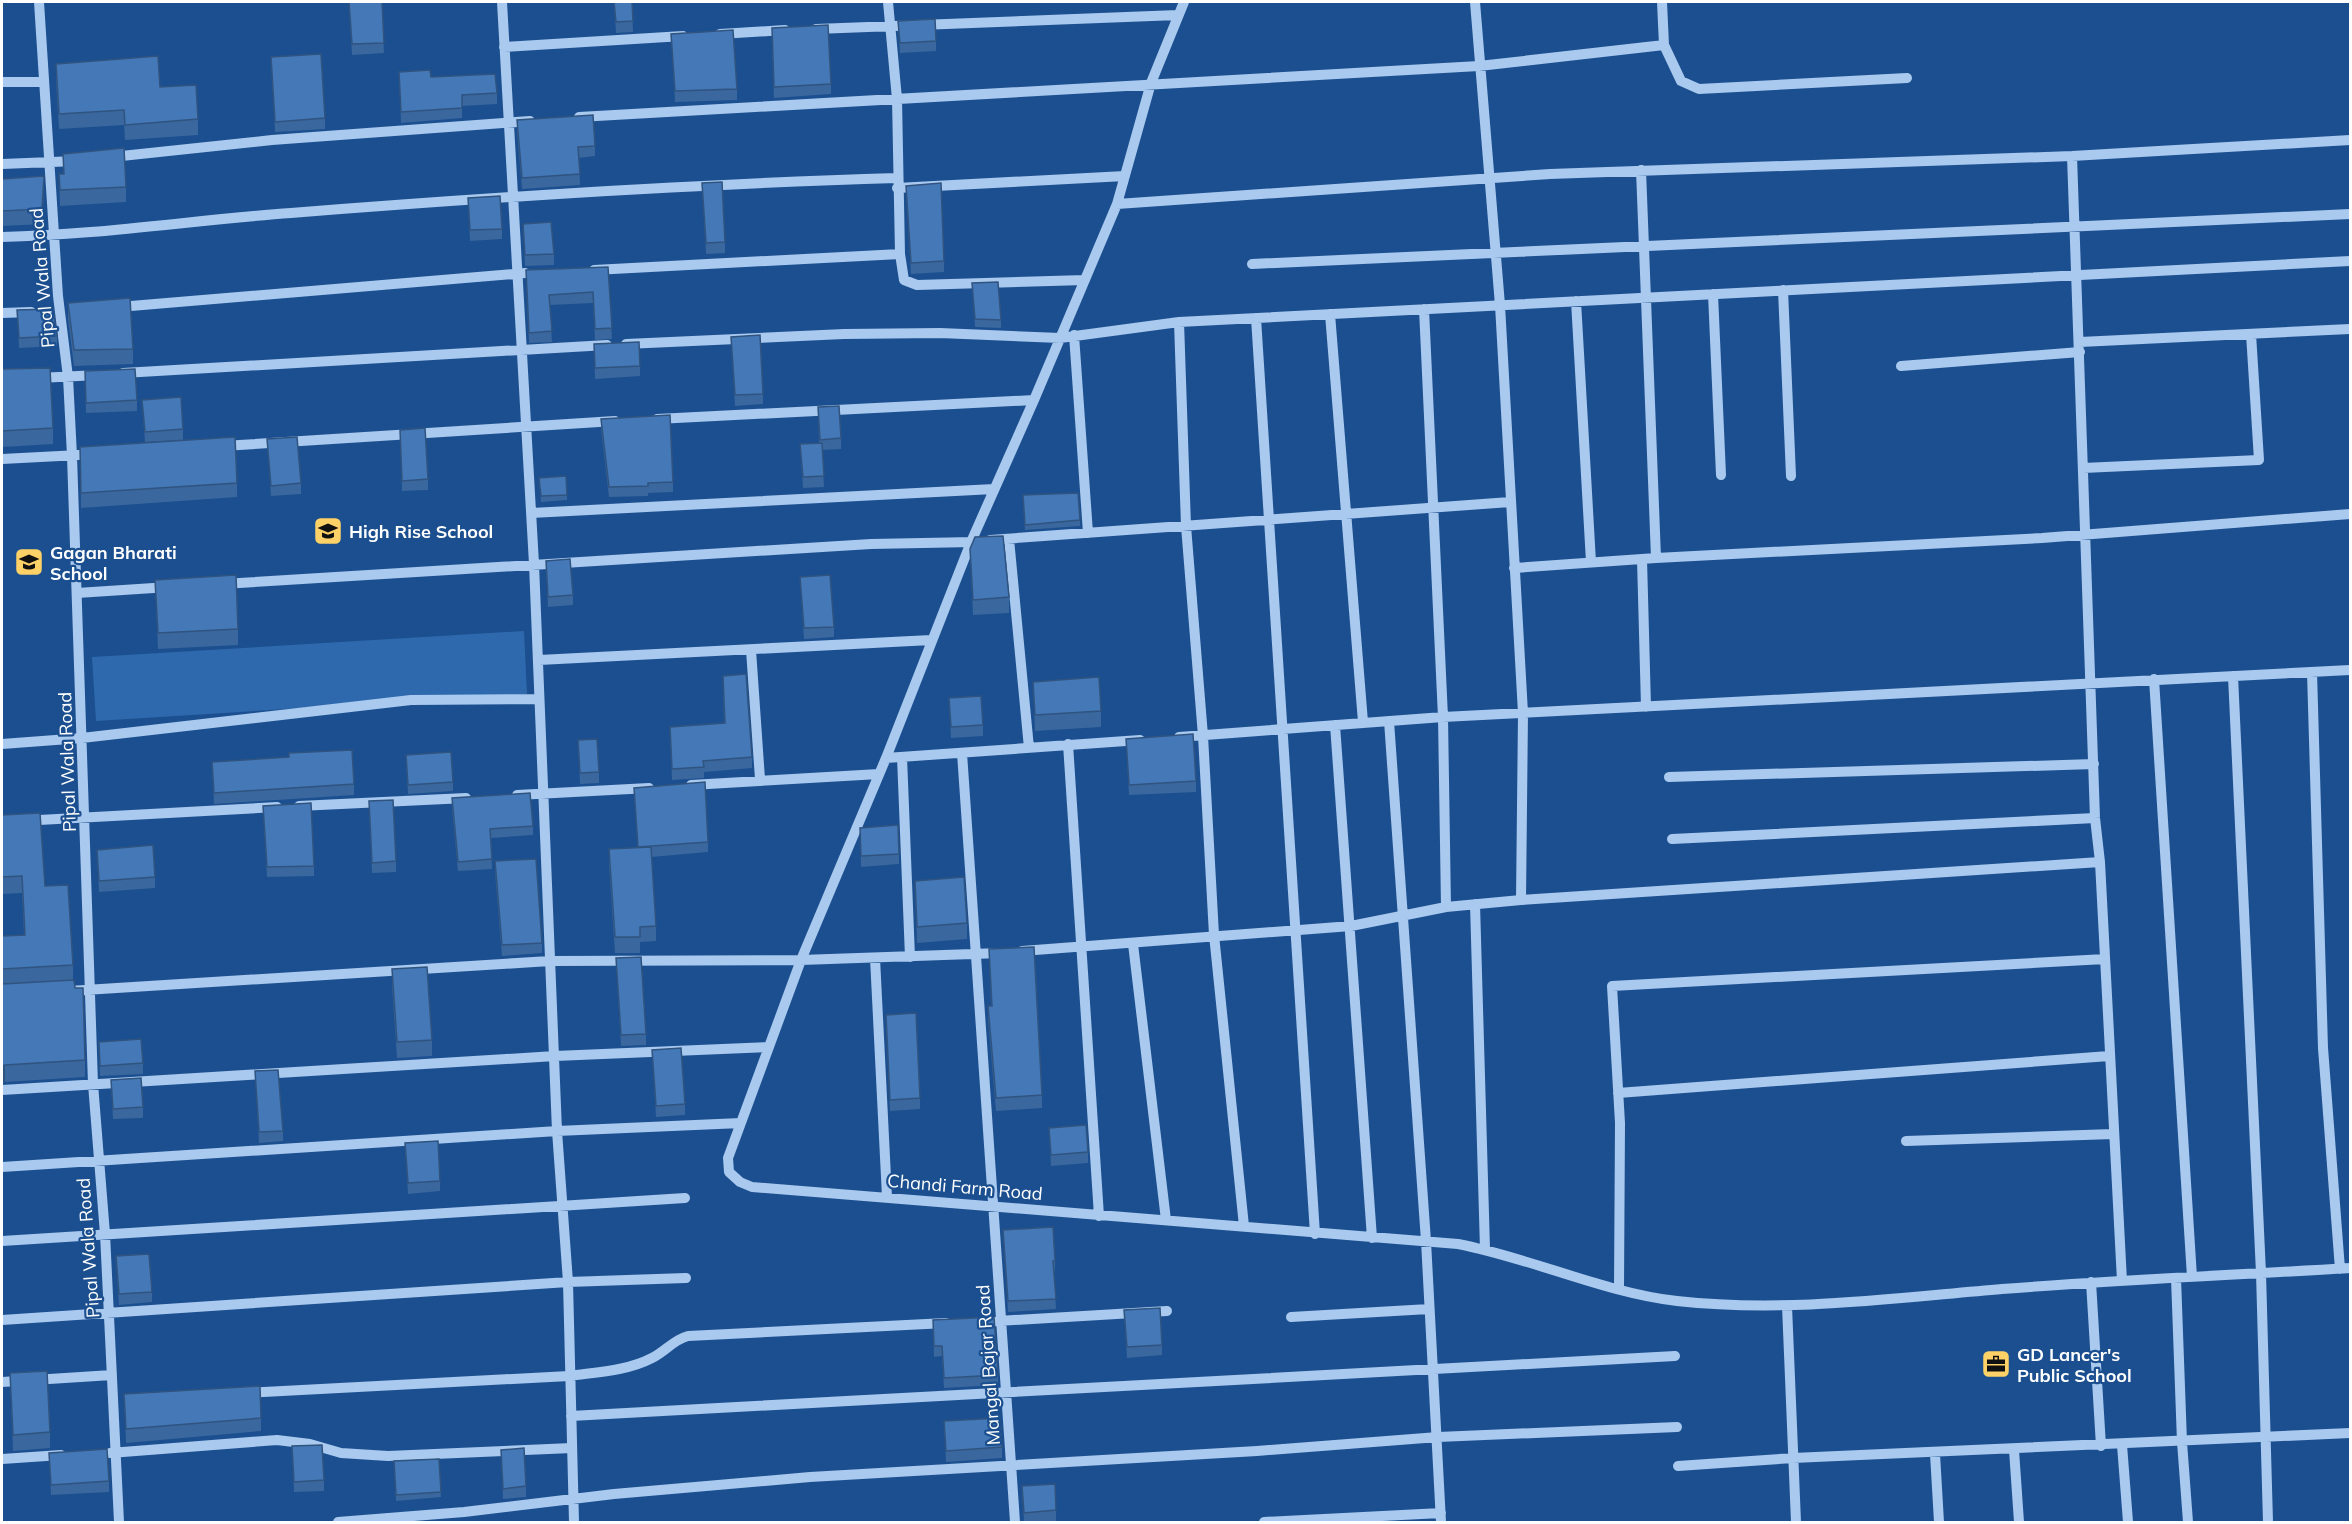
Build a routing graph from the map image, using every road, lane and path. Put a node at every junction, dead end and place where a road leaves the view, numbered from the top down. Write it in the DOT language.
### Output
graph roads {
  1 [pos="39,2"];
  2 [pos="502,2"];
  3 [pos="888,2"];
  4 [pos="1184,2"];
  5 [pos="1475,2"];
  6 [pos="1662,2"];
  7 [pos="1179,15"];
  8 [pos="890,24"];
  9 [pos="808,29"];
  10 [pos="796,30"];
  11 [pos="703,35"];
  12 [pos="691,36"];
  13 [pos="1664,45"];
  14 [pos="504,47"];
  15 [pos="1479,66"];
  16 [pos="1906,78"];
  17 [pos="2,82"];
  18 [pos="43,82"];
  19 [pos="1151,83"];
  20 [pos="897,99"];
  21 [pos="566,118"];
  22 [pos="542,120"];
  23 [pos="507,122"];
  24 [pos="2350,140"];
  25 [pos="2072,156"];
  26 [pos="96,159"];
  27 [pos="84,160"];
  28 [pos="2,164"];
  29 [pos="49,164"];
  30 [pos="1641,170"];
  31 [pos="1125,176"];
  32 [pos="1490,178"];
  33 [pos="897,183"];
  34 [pos="511,198"];
  35 [pos="1117,204"];
  36 [pos="2350,213"];
  37 [pos="2075,228"];
  38 [pos="54,236"];
  39 [pos="2,237"];
  40 [pos="1644,247"];
  41 [pos="900,254"];
  42 [pos="1494,255"];
  43 [pos="2350,261"];
  44 [pos="1252,264"];
  45 [pos="578,271"];
  46 [pos="542,273"];
  47 [pos="519,274"];
  48 [pos="2079,274"];
  49 [pos="1085,280"];
  50 [pos="1783,290"];
  51 [pos="1713,294"];
  52 [pos="1647,297"];
  53 [pos="1576,301"];
  54 [pos="1500,305"];
  55 [pos="107,308"];
  56 [pos="1424,309"];
  57 [pos="72,311"];
  58 [pos="60,312"];
  59 [pos="2,313"];
  60 [pos="1330,314"];
  61 [pos="1256,318"];
  62 [pos="1179,322"];
  63 [pos="2350,329"];
  64 [pos="2251,334"];
  65 [pos="1074,335"];
  66 [pos="1060,338"];
  67 [pos="2080,347"];
  68 [pos="524,349"];
  69 [pos="1901,366"];
  70 [pos="68,377"];
  71 [pos="24,378"];
  72 [pos="1034,400"];
  73 [pos="645,419"];
  74 [pos="621,421"];
  75 [pos="527,425"];
  76 [pos="216,446"];
  77 [pos="96,454"];
  78 [pos="72,456"];
  79 [pos="2,459"];
  80 [pos="2083,468"];
  81 [pos="1721,476"];
  82 [pos="1791,476"];
  83 [pos="994,489"];
  84 [pos="1510,502"];
  85 [pos="1435,505"];
  86 [pos="531,513"];
  87 [pos="1345,513"];
  88 [pos="2350,514"];
  89 [pos="1268,520"];
  90 [pos="1186,526"];
  91 [pos="1088,533"];
  92 [pos="2084,535"];
  93 [pos="1010,539"];
  94 [pos="971,542"];
  95 [pos="1656,558"];
  96 [pos="1642,559"];
  97 [pos="1591,562"];
  98 [pos="534,564"];
  99 [pos="1514,568"];
  100 [pos="206,585"];
  101 [pos="183,586"];
  102 [pos="77,593"];
  103 [pos="931,640"];
  104 [pos="751,651"];
  105 [pos="539,660"];
  106 [pos="2350,670"];
  107 [pos="2312,672"];
  108 [pos="2233,676"];
  109 [pos="2154,679"];
  110 [pos="2092,683"];
  111 [pos="538,699"];
  112 [pos="1646,707"];
  113 [pos="1523,713"];
  114 [pos="1443,717"];
  115 [pos="1389,721"];
  116 [pos="1363,722"];
  117 [pos="1335,725"];
  118 [pos="1281,729"];
  119 [pos="1203,736"];
  120 [pos="82,738"];
  121 [pos="1169,738"];
  122 [pos="1147,739"];
  123 [pos="2,744"];
  124 [pos="1068,744"];
  125 [pos="1029,748"];
  126 [pos="962,753"];
  127 [pos="902,757"];
  128 [pos="886,758"];
  129 [pos="2094,764"];
  130 [pos="879,774"];
  131 [pos="1668,777"];
  132 [pos="760,780"];
  133 [pos="543,794"];
  134 [pos="508,796"];
  135 [pos="473,797"];
  136 [pos="85,816"];
  137 [pos="2095,818"];
  138 [pos="2,822"];
  139 [pos="1672,839"];
  140 [pos="2100,862"];
  141 [pos="1521,900"];
  142 [pos="1475,904"];
  143 [pos="1446,907"];
  144 [pos="1405,915"];
  145 [pos="1351,926"];
  146 [pos="1295,930"];
  147 [pos="1214,935"];
  148 [pos="1133,944"];
  149 [pos="1081,948"];
  150 [pos="977,954"];
  151 [pos="910,957"];
  152 [pos="875,958"];
  153 [pos="2105,959"];
  154 [pos="801,960"];
  155 [pos="550,961"];
  156 [pos="92,990"];
  157 [pos="58,992"];
  158 [pos="768,1047"];
  159 [pos="555,1056"];
  160 [pos="2109,1056"];
  161 [pos="93,1084"];
  162 [pos="2,1090"];
  163 [pos="1618,1093"];
  164 [pos="741,1123"];
  165 [pos="557,1131"];
  166 [pos="2113,1134"];
  167 [pos="1906,1141"];
  168 [pos="99,1162"];
  169 [pos="2,1167"];
  170 [pos="886,1197"];
  171 [pos="685,1198"];
  172 [pos="563,1205"];
  173 [pos="992,1205"];
  174 [pos="1099,1216"];
  175 [pos="1166,1220"];
  176 [pos="1244,1226"];
  177 [pos="105,1234"];
  178 [pos="1316,1234"];
  179 [pos="1372,1238"];
  180 [pos="2,1241"];
  181 [pos="1426,1241"];
  182 [pos="1485,1249"];
  183 [pos="2345,1269"];
  184 [pos="2261,1273"];
  185 [pos="2192,1277"];
  186 [pos="686,1278"];
  187 [pos="2176,1278"];
  188 [pos="2122,1281"];
  189 [pos="568,1282"];
  190 [pos="2091,1282"];
  191 [pos="1619,1288"];
  192 [pos="1787,1306"];
  193 [pos="1429,1309"];
  194 [pos="1167,1311"];
  195 [pos="109,1313"];
  196 [pos="1291,1317"];
  197 [pos="2,1320"];
  198 [pos="1001,1321"];
  199 [pos="967,1322"];
  200 [pos="955,1323"];
  201 [pos="1675,1356"];
  202 [pos="1432,1370"];
  203 [pos="112,1375"];
  204 [pos="569,1376"];
  205 [pos="2,1383"];
  206 [pos="1005,1392"];
  207 [pos="230,1394"];
  208 [pos="125,1399"];
  209 [pos="113,1400"];
  210 [pos="571,1416"];
  211 [pos="1677,1427"];
  212 [pos="2350,1433"];
  213 [pos="1438,1437"];
  214 [pos="2264,1438"];
  215 [pos="2182,1442"];
  216 [pos="2122,1445"];
  217 [pos="2101,1446"];
  218 [pos="572,1448"];
  219 [pos="2014,1450"];
  220 [pos="116,1452"];
  221 [pos="94,1454"];
  222 [pos="1935,1454"];
  223 [pos="71,1455"];
  224 [pos="1793,1458"];
  225 [pos="2,1459"];
  226 [pos="1011,1465"];
  227 [pos="1678,1466"];
  228 [pos="574,1498"];
  229 [pos="1441,1518"];
  230 [pos="118,1522"];
  231 [pos="338,1522"];
  232 [pos="573,1522"];
  233 [pos="1015,1522"];
  234 [pos="1264,1522"];
  235 [pos="1796,1522"];
  236 [pos="1938,1522"];
  237 [pos="2019,1522"];
  238 [pos="2128,1522"];
  239 [pos="2188,1522"];
  240 [pos="2268,1522"];
  1 -- 18 [label="street, Pipal Wala Road"];
  2 -- 14 [label="street"];
  3 -- 8 [label="street"];
  4 -- 7 [label="street, Chandi Farm Road"];
  5 -- 15 [label="street"];
  6 -- 13 [label="street"];
  7 -- 8 [label="street"];
  7 -- 19 [label="street, Chandi Farm Road"];
  8 -- 9 [label="street"];
  8 -- 20 [label="street"];
  10 -- 11 [label="street"];
  12 -- 14 [label="street"];
  13 -- 15 [label="street"];
  13 -- 16 [label="street"];
  14 -- 23 [label="street"];
  15 -- 19 [label="street"];
  15 -- 32 [label="street"];
  17 -- 18 [label="street"];
  18 -- 29 [label="street, Pipal Wala Road"];
  19 -- 20 [label="street"];
  19 -- 31 [label="street, Chandi Farm Road"];
  20 -- 21 [label="street"];
  20 -- 33 [label="street"];
  22 -- 23 [label="street"];
  23 -- 26 [label="street"];
  23 -- 34 [label="street"];
  24 -- 25 [label="street"];
  25 -- 30 [label="street"];
  25 -- 37 [label="street"];
  27 -- 29 [label="street"];
  28 -- 29 [label="street"];
  29 -- 38 [label="street, Pipal Wala Road"];
  30 -- 32 [label="street"];
  30 -- 40 [label="street"];
  31 -- 33 [label="street"];
  31 -- 35 [label="street, Chandi Farm Road"];
  32 -- 35 [label="street"];
  32 -- 42 [label="street"];
  33 -- 34 [label="street"];
  33 -- 41 [label="street"];
  34 -- 38 [label="street"];
  34 -- 47 [label="street"];
  35 -- 49 [label="street, Chandi Farm Road"];
  36 -- 37 [label="street"];
  37 -- 40 [label="street"];
  37 -- 48 [label="street"];
  38 -- 39 [label="street"];
  38 -- 58 [label="street, Pipal Wala Road"];
  40 -- 42 [label="street"];
  40 -- 52 [label="street"];
  41 -- 45 [label="street"];
  41 -- 49 [label="street"];
  42 -- 44 [label="street"];
  42 -- 54 [label="street"];
  43 -- 48 [label="street"];
  46 -- 47 [label="street"];
  47 -- 55 [label="street"];
  47 -- 68 [label="street"];
  48 -- 50 [label="street"];
  48 -- 67 [label="street"];
  49 -- 66 [label="street, Chandi Farm Road"];
  50 -- 51 [label="street"];
  50 -- 82 [label="street"];
  51 -- 52 [label="street"];
  51 -- 81 [label="street"];
  52 -- 53 [label="street"];
  52 -- 95 [label="street"];
  53 -- 54 [label="street"];
  53 -- 97 [label="street"];
  54 -- 56 [label="street"];
  54 -- 84 [label="street"];
  56 -- 60 [label="street"];
  56 -- 85 [label="street"];
  57 -- 58 [label="street"];
  58 -- 59 [label="street"];
  58 -- 70 [label="street, Pipal Wala Road"];
  60 -- 61 [label="street"];
  60 -- 87 [label="street"];
  61 -- 62 [label="street"];
  61 -- 89 [label="street"];
  62 -- 65 [label="street"];
  62 -- 90 [label="street"];
  63 -- 64 [label="street"];
  64 -- 67 [label="street"];
  64 -- 80 [label="street"];
  65 -- 66 [label="street"];
  65 -- 91 [label="street"];
  66 -- 68 [label="street"];
  66 -- 72 [label="street, Chandi Farm Road"];
  67 -- 69 [label="street"];
  67 -- 80 [label="street"];
  68 -- 70 [label="street"];
  68 -- 75 [label="street"];
  70 -- 71 [label="street"];
  70 -- 78 [label="street, Pipal Wala Road"];
  72 -- 73 [label="street"];
  72 -- 83 [label="street, Chandi Farm Road"];
  74 -- 75 [label="street"];
  75 -- 76 [label="street"];
  75 -- 86 [label="street"];
  77 -- 78 [label="street"];
  78 -- 79 [label="street"];
  78 -- 102 [label="street, Pipal Wala Road"];
  80 -- 92 [label="street"];
  83 -- 86 [label="street"];
  83 -- 94 [label="street, Chandi Farm Road"];
  84 -- 85 [label="street"];
  84 -- 99 [label="street"];
  85 -- 87 [label="street"];
  85 -- 114 [label="street"];
  86 -- 98 [label="street"];
  87 -- 89 [label="street"];
  87 -- 116 [label="street"];
  88 -- 92 [label="street"];
  89 -- 90 [label="street"];
  89 -- 118 [label="street"];
  90 -- 91 [label="street"];
  90 -- 119 [label="street"];
  91 -- 93 [label="street"];
  92 -- 95 [label="street"];
  92 -- 110 [label="street"];
  93 -- 94 [label="street"];
  93 -- 125 [label="street"];
  94 -- 98 [label="street"];
  94 -- 103 [label="street, Chandi Farm Road"];
  95 -- 96 [label="street"];
  96 -- 97 [label="street"];
  96 -- 112 [label="street"];
  97 -- 99 [label="street"];
  98 -- 100 [label="street"];
  98 -- 105 [label="street"];
  99 -- 113 [label="street"];
  101 -- 102 [label="street"];
  102 -- 120 [label="street, Pipal Wala Road"];
  103 -- 104 [label="street"];
  103 -- 128 [label="street, Chandi Farm Road"];
  104 -- 105 [label="street"];
  104 -- 132 [label="street"];
  105 -- 111 [label="street"];
  106 -- 107 [label="street"];
  107 -- 108 [label="street"];
  107 -- 183 [label="street"];
  108 -- 109 [label="street"];
  108 -- 184 [label="street"];
  109 -- 110 [label="street"];
  109 -- 185 [label="street"];
  110 -- 112 [label="street"];
  110 -- 129 [label="street"];
  111 -- 120 [label="street"];
  111 -- 133 [label="street"];
  112 -- 113 [label="street"];
  113 -- 114 [label="street"];
  113 -- 141 [label="street"];
  114 -- 115 [label="street"];
  114 -- 143 [label="street"];
  115 -- 116 [label="street"];
  115 -- 144 [label="street"];
  116 -- 117 [label="street"];
  117 -- 118 [label="street"];
  117 -- 145 [label="street"];
  118 -- 119 [label="street"];
  118 -- 146 [label="street"];
  119 -- 121 [label="street"];
  119 -- 147 [label="street"];
  120 -- 123 [label="street"];
  120 -- 136 [label="street, Pipal Wala Road"];
  122 -- 124 [label="street"];
  124 -- 125 [label="street"];
  124 -- 149 [label="street"];
  125 -- 126 [label="street"];
  126 -- 127 [label="street"];
  126 -- 150 [label="street, Mangal Bajar Road"];
  127 -- 128 [label="street"];
  127 -- 151 [label="street"];
  128 -- 130 [label="street, Chandi Farm Road"];
  129 -- 131 [label="street"];
  129 -- 137 [label="street"];
  130 -- 132 [label="street"];
  130 -- 154 [label="street, Chandi Farm Road"];
  132 -- 133 [label="street"];
  133 -- 134 [label="street"];
  133 -- 155 [label="street"];
  135 -- 136 [label="street"];
  136 -- 138 [label="street"];
  136 -- 156 [label="street, Pipal Wala Road"];
  137 -- 139 [label="street"];
  137 -- 140 [label="street"];
  140 -- 141 [label="street"];
  140 -- 153 [label="street"];
  141 -- 142 [label="street"];
  142 -- 143 [label="street"];
  142 -- 182 [label="street"];
  143 -- 144 [label="street"];
  144 -- 145 [label="street"];
  144 -- 181 [label="street"];
  145 -- 146 [label="street"];
  145 -- 179 [label="street"];
  146 -- 147 [label="street"];
  146 -- 178 [label="street"];
  147 -- 148 [label="street"];
  147 -- 176 [label="street"];
  148 -- 149 [label="street"];
  148 -- 175 [label="street"];
  149 -- 150 [label="street"];
  149 -- 174 [label="street"];
  150 -- 151 [label="street"];
  150 -- 173 [label="street, Mangal Bajar Road"];
  151 -- 152 [label="street"];
  152 -- 154 [label="street"];
  152 -- 170 [label="street"];
  153 -- 160 [label="street"];
  153 -- 163 [label="street"];
  154 -- 155 [label="street"];
  154 -- 158 [label="street, Chandi Farm Road"];
  155 -- 156 [label="street"];
  155 -- 159 [label="street"];
  156 -- 157 [label="street"];
  156 -- 161 [label="street, Pipal Wala Road"];
  158 -- 159 [label="street"];
  158 -- 164 [label="street, Chandi Farm Road"];
  159 -- 161 [label="street"];
  159 -- 165 [label="street"];
  160 -- 163 [label="street"];
  160 -- 166 [label="street"];
  161 -- 162 [label="street"];
  161 -- 168 [label="street, Pipal Wala Road"];
  163 -- 191 [label="street"];
  164 -- 165 [label="street"];
  164 -- 170 [label="street, Chandi Farm Road"];
  165 -- 168 [label="street"];
  165 -- 172 [label="street"];
  166 -- 167 [label="street"];
  166 -- 188 [label="street"];
  168 -- 169 [label="street"];
  168 -- 177 [label="street, Pipal Wala Road"];
  170 -- 173 [label="street, Chandi Farm Road"];
  171 -- 172 [label="street"];
  172 -- 177 [label="street"];
  172 -- 189 [label="street"];
  173 -- 174 [label="street, Chandi Farm Road"];
  173 -- 198 [label="street, Mangal Bajar Road"];
  174 -- 175 [label="street, Chandi Farm Road"];
  175 -- 176 [label="street, Chandi Farm Road"];
  176 -- 178 [label="street, Chandi Farm Road"];
  177 -- 180 [label="street"];
  177 -- 195 [label="street, Pipal Wala Road"];
  178 -- 179 [label="street, Chandi Farm Road"];
  179 -- 181 [label="street, Chandi Farm Road"];
  181 -- 182 [label="street, Chandi Farm Road"];
  181 -- 193 [label="street"];
  182 -- 191 [label="street, Chandi Farm Road"];
  183 -- 184 [label="street, Chandi Farm Road"];
  184 -- 185 [label="street, Chandi Farm Road"];
  184 -- 214 [label="street"];
  185 -- 187 [label="street, Chandi Farm Road"];
  186 -- 189 [label="street"];
  187 -- 188 [label="street, Chandi Farm Road"];
  187 -- 215 [label="street"];
  188 -- 190 [label="street, Chandi Farm Road"];
  189 -- 195 [label="street"];
  189 -- 204 [label="street"];
  190 -- 192 [label="street, Chandi Farm Road"];
  190 -- 217 [label="street"];
  191 -- 192 [label="street, Chandi Farm Road"];
  192 -- 224 [label="street"];
  193 -- 196 [label="street"];
  193 -- 202 [label="street"];
  194 -- 198 [label="street"];
  195 -- 197 [label="street"];
  195 -- 203 [label="street, Pipal Wala Road"];
  198 -- 199 [label="street"];
  198 -- 206 [label="street, Mangal Bajar Road"];
  200 -- 204 [label="street"];
  201 -- 202 [label="street"];
  202 -- 206 [label="street"];
  202 -- 213 [label="street"];
  203 -- 205 [label="street"];
  203 -- 209 [label="street, Pipal Wala Road"];
  204 -- 207 [label="street"];
  204 -- 210 [label="street"];
  206 -- 210 [label="street"];
  206 -- 226 [label="street, Mangal Bajar Road"];
  208 -- 209 [label="street"];
  209 -- 220 [label="street, Pipal Wala Road"];
  210 -- 218 [label="street"];
  211 -- 213 [label="street"];
  212 -- 214 [label="street"];
  213 -- 226 [label="street"];
  213 -- 229 [label="street"];
  214 -- 215 [label="street"];
  214 -- 240 [label="street"];
  215 -- 216 [label="street"];
  215 -- 239 [label="street"];
  216 -- 217 [label="street"];
  216 -- 238 [label="street"];
  217 -- 219 [label="street"];
  218 -- 220 [label="street"];
  218 -- 228 [label="street"];
  219 -- 222 [label="street"];
  219 -- 237 [label="street"];
  220 -- 221 [label="street"];
  220 -- 230 [label="street, Pipal Wala Road"];
  222 -- 224 [label="street"];
  222 -- 236 [label="street"];
  223 -- 225 [label="street"];
  224 -- 227 [label="street"];
  224 -- 235 [label="street"];
  226 -- 228 [label="street"];
  226 -- 233 [label="street, Mangal Bajar Road"];
  228 -- 231 [label="street"];
  228 -- 232 [label="street"];
  229 -- 234 [label="street"];
}
